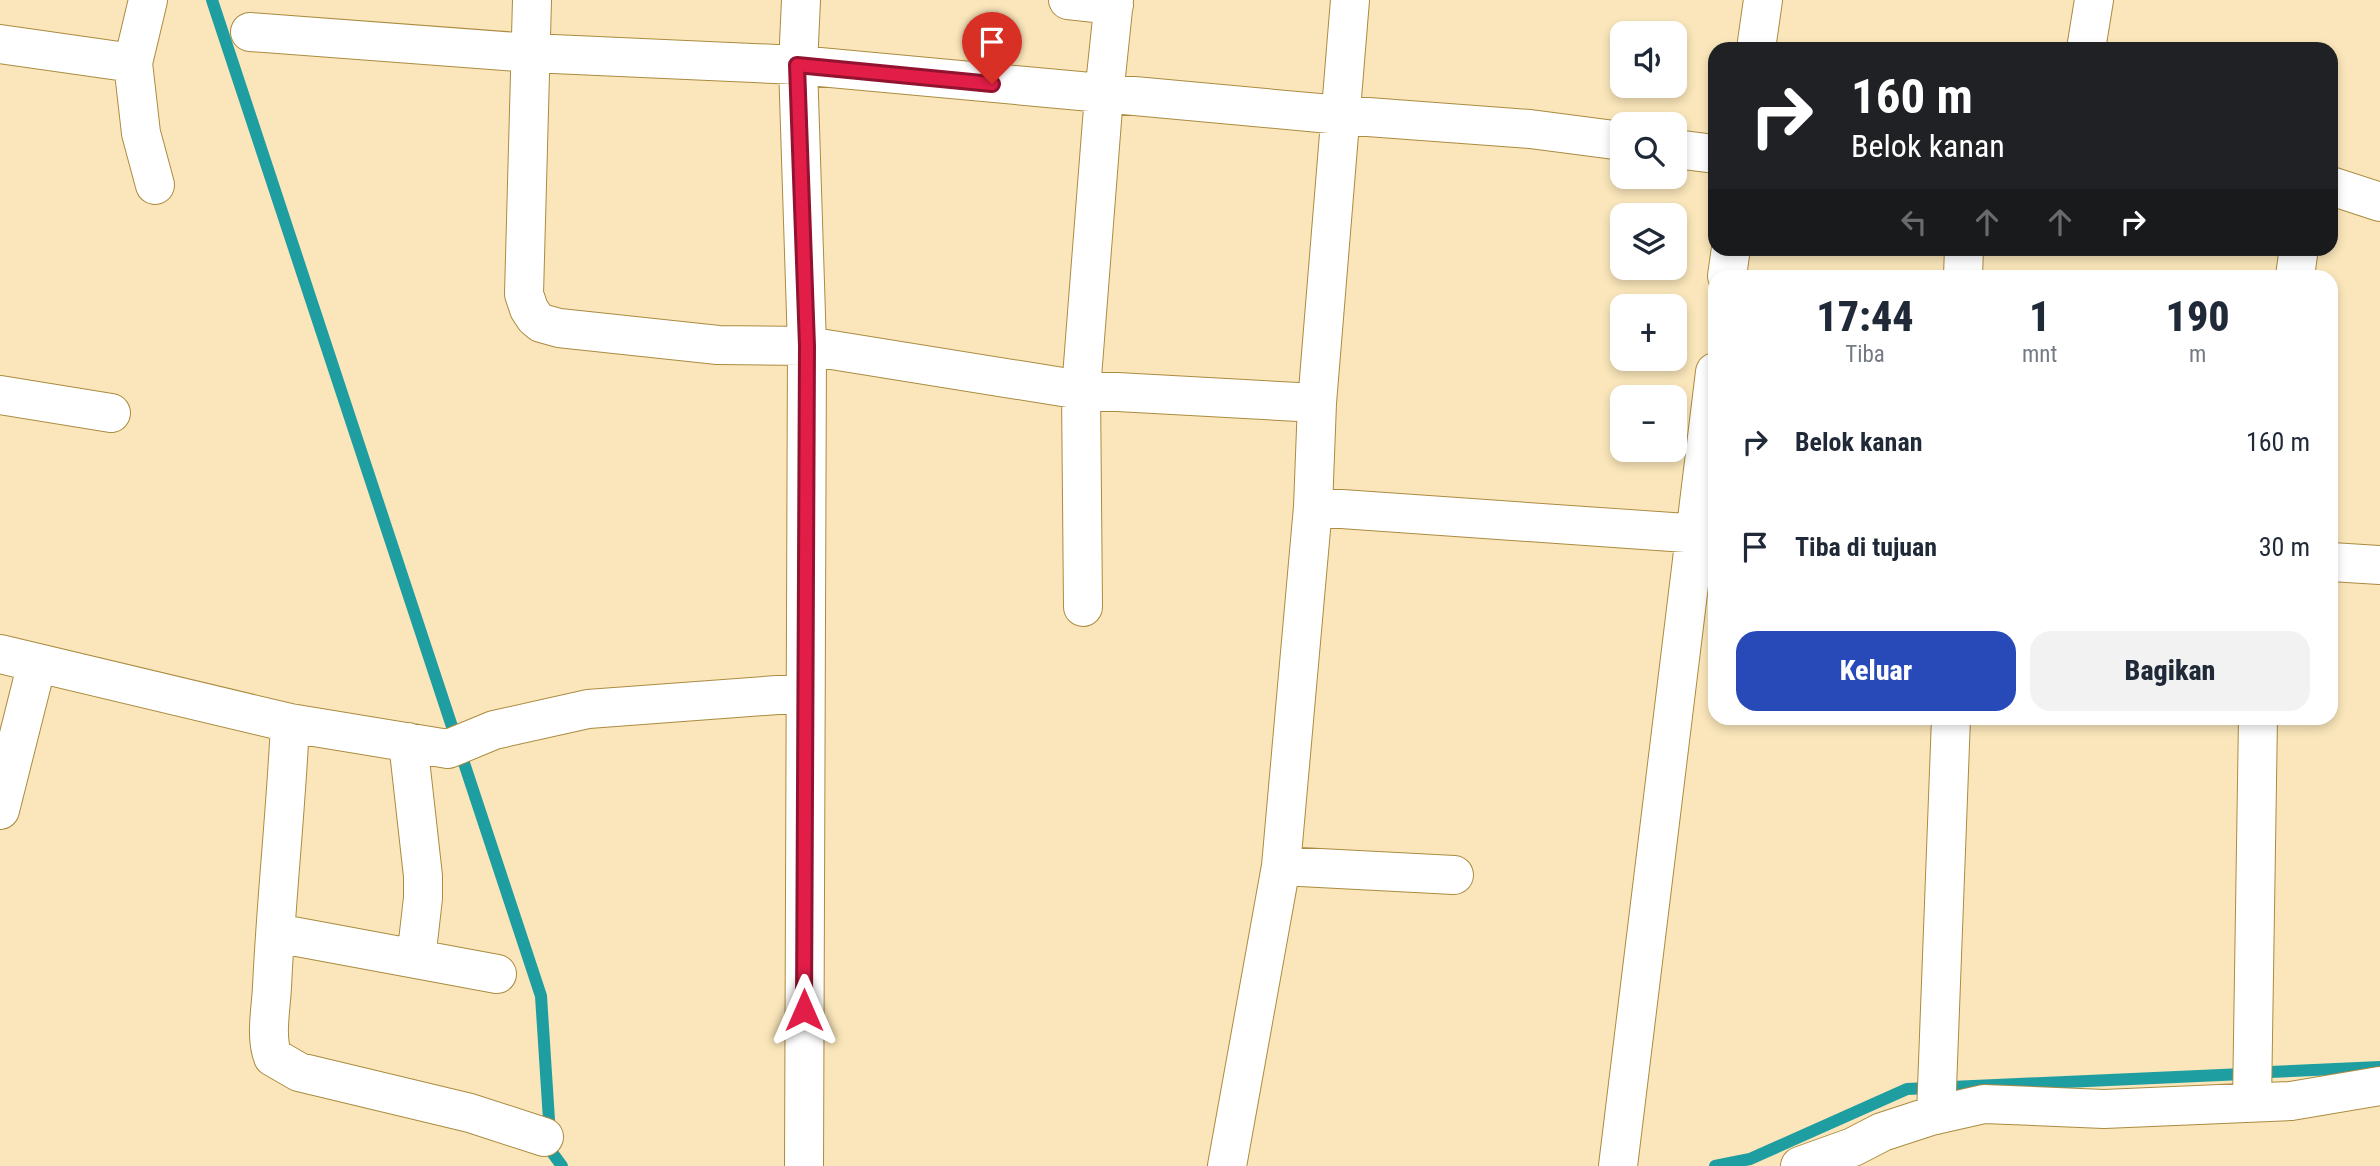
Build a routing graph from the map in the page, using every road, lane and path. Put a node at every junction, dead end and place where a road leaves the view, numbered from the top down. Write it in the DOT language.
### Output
graph roads {
  1 [pos="148,0"];
  2 [pos="532,0"];
  3 [pos="801,0"];
  4 [pos="1068,0"];
  5 [pos="1350,0"];
  6 [pos="1763,0"];
  7 [pos="2094,0"];
  8 [pos="1114,3"];
  9 [pos="250,32"];
  10 [pos="1757,42"];
  11 [pos="2087,42"];
  12 [pos="0,44"];
  13 [pos="531,52"];
  14 [pos="133,63"];
  15 [pos="797,65"];
  16 [pos="1104,94"];
  17 [pos="1341,115"];
  18 [pos="1610,139"];
  19 [pos="1687,150"];
  20 [pos="1708,153"];
  21 [pos="155,185"];
  22 [pos="2338,188"];
  23 [pos="2380,202"];
  24 [pos="807,346"];
  25 [pos="1081,390"];
  26 [pos="0,395"];
  27 [pos="1317,403"];
  28 [pos="111,413"];
  29 [pos="1708,485"];
  30 [pos="1312,507"];
  31 [pos="1705,534"];
  32 [pos="2338,562"];
  33 [pos="2380,565"];
  34 [pos="1083,607"];
  35 [pos="0,654"];
  36 [pos="37,663"];
  37 [pos="805,693"];
  38 [pos="290,723"];
  39 [pos="1951,725"];
  40 [pos="2258,725"];
  41 [pos="408,742"];
  42 [pos="0,810"];
  43 [pos="1281,866"];
  44 [pos="1454,875"];
  45 [pos="276,933"];
  46 [pos="416,959"];
  47 [pos="497,974"];
  48 [pos="2380,1086"];
  49 [pos="2252,1102"];
  50 [pos="1936,1106"];
  51 [pos="544,1137"];
  52 [pos="804,1166"];
  53 [pos="1227,1166"];
  54 [pos="1618,1166"];
  55 [pos="1800,1166"];
  1 -- 14 [label="street"];
  2 -- 13 [label="street"];
  3 -- 15 [label="street"];
  4 -- 8 [label="street"];
  5 -- 17 [label="street"];
  6 -- 10 [label="street"];
  7 -- 11 [label="street"];
  8 -- 16 [label="street"];
  9 -- 13 [label="street"];
  12 -- 14 [label="street"];
  13 -- 15 [label="street"];
  13 -- 24 [label="street"];
  14 -- 21 [label="street"];
  15 -- 16 [label="street"];
  15 -- 24 [label="street"];
  16 -- 17 [label="street"];
  16 -- 25 [label="street"];
  17 -- 18 [label="street"];
  17 -- 27 [label="street"];
  19 -- 20 [label="street"];
  22 -- 23 [label="street"];
  24 -- 25 [label="street"];
  24 -- 37 [label="street"];
  25 -- 27 [label="street"];
  25 -- 34 [label="street"];
  26 -- 28 [label="street"];
  27 -- 30 [label="street"];
  29 -- 31 [label="street"];
  30 -- 31 [label="street"];
  30 -- 43 [label="street"];
  31 -- 54 [label="street"];
  32 -- 33 [label="street"];
  35 -- 36 [label="street"];
  36 -- 38 [label="street"];
  36 -- 42 [label="street"];
  37 -- 41 [label="street"];
  37 -- 52 [label="street"];
  38 -- 41 [label="street"];
  38 -- 45 [label="street"];
  39 -- 50 [label="street"];
  40 -- 49 [label="street"];
  41 -- 46 [label="street"];
  43 -- 44 [label="street"];
  43 -- 53 [label="street"];
  45 -- 46 [label="street"];
  45 -- 51 [label="street"];
  46 -- 47 [label="street"];
  48 -- 49 [label="street"];
  49 -- 50 [label="street"];
  50 -- 55 [label="street"];
}
